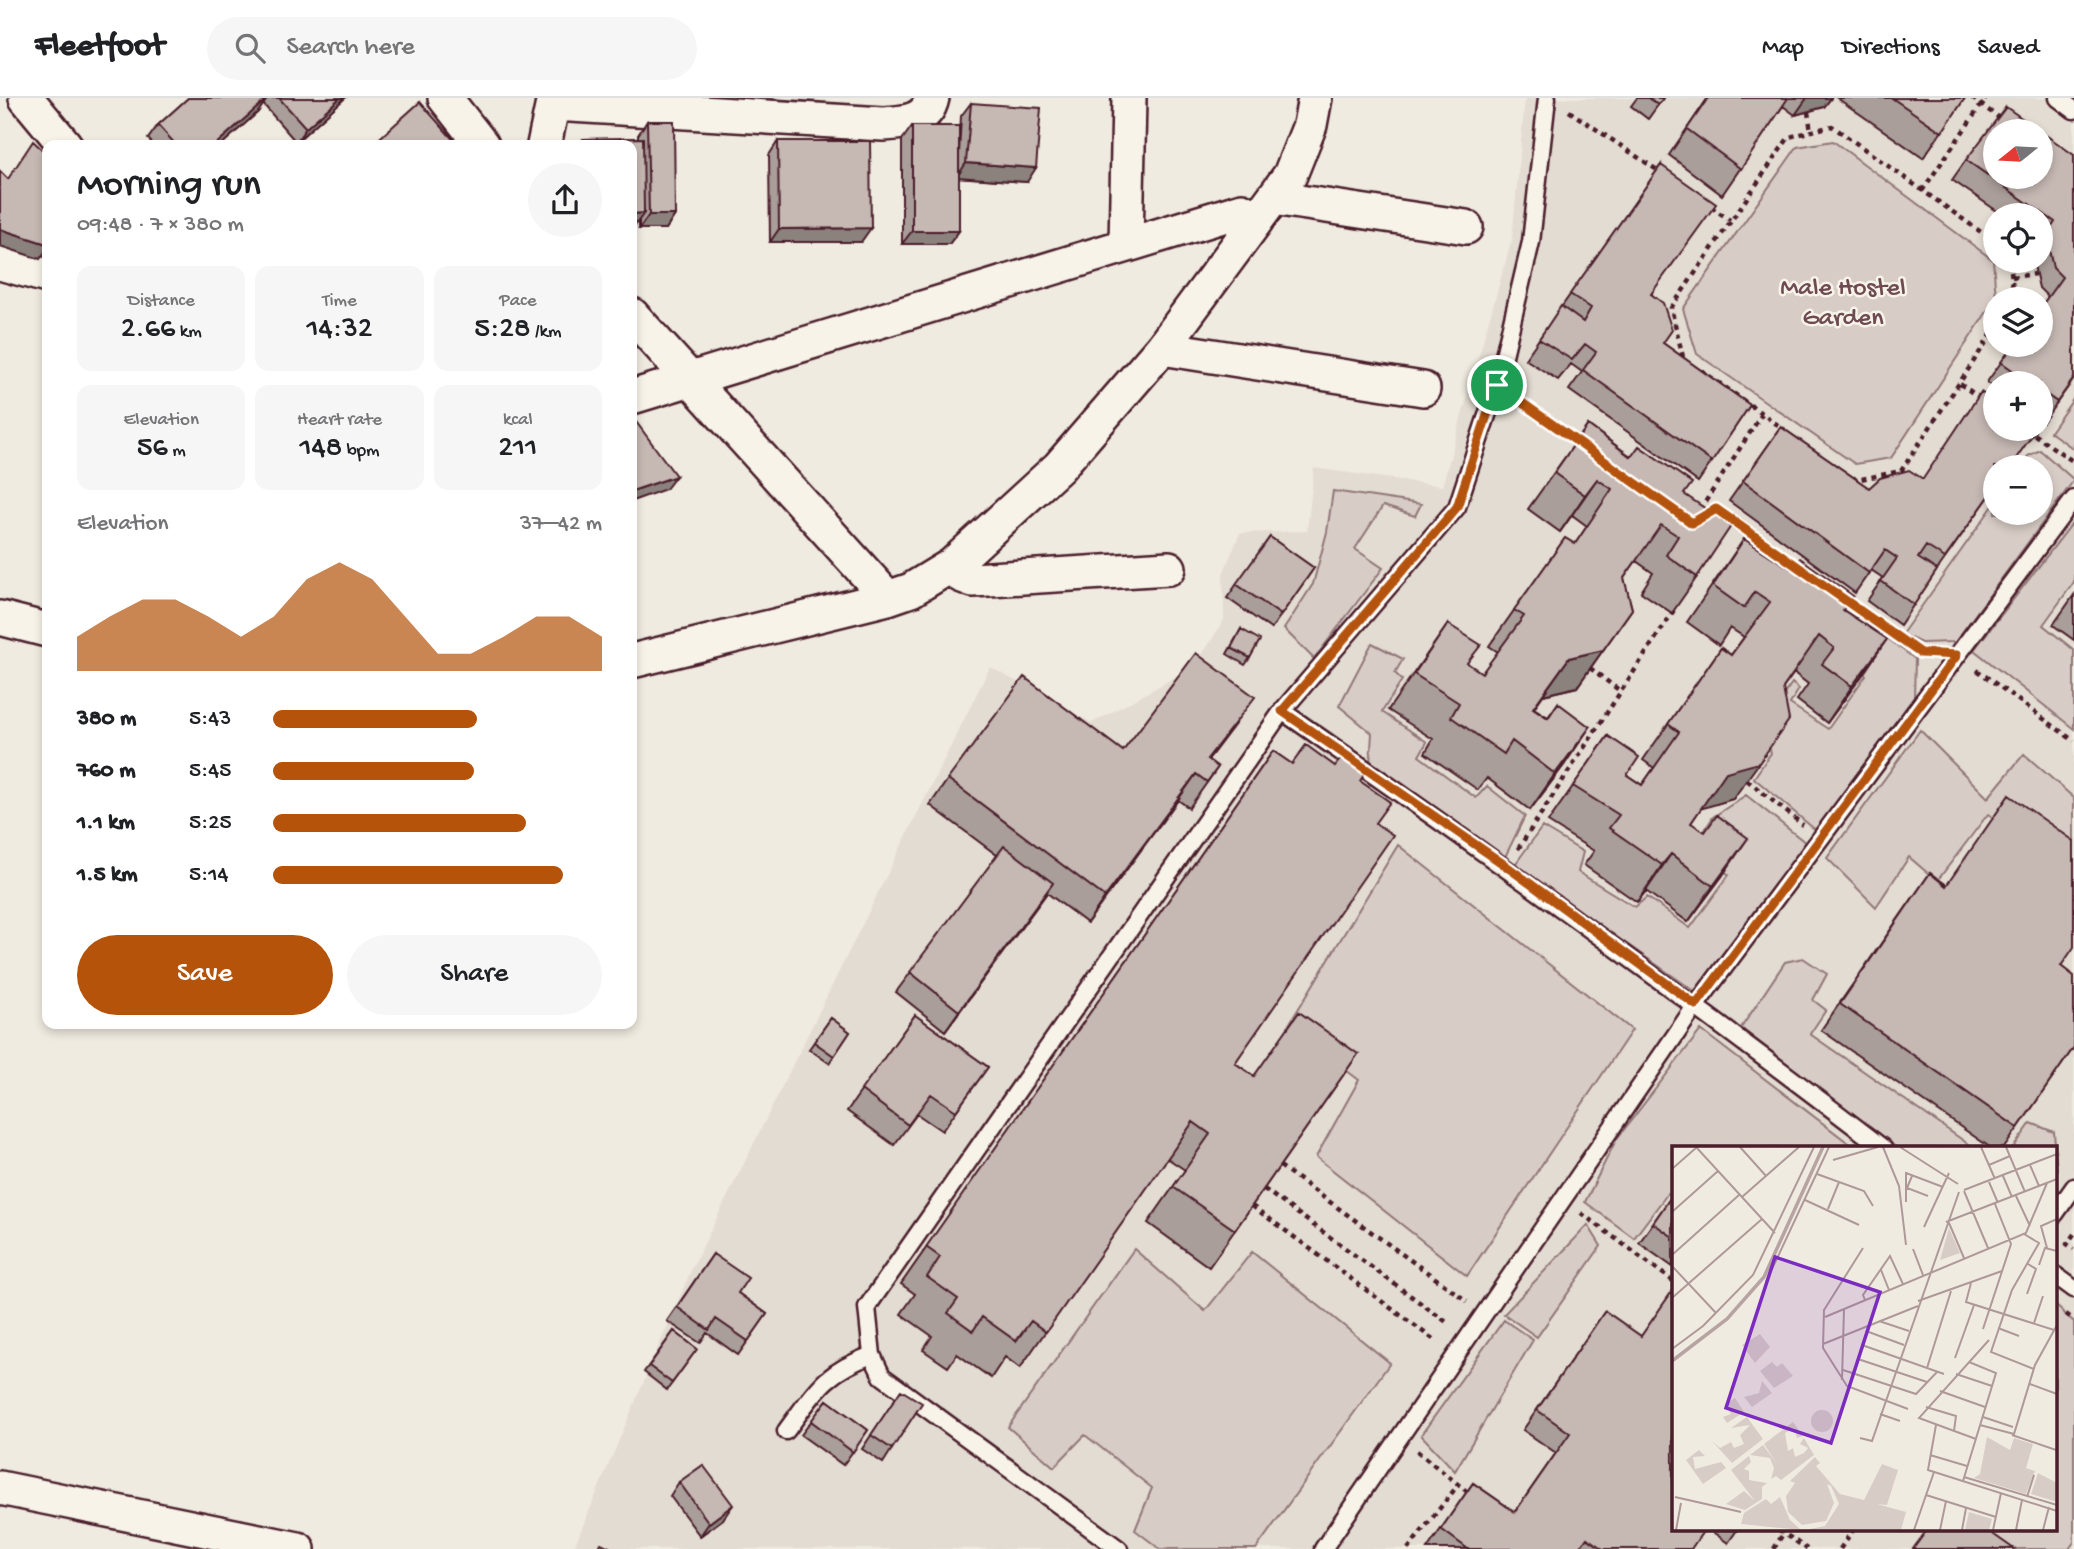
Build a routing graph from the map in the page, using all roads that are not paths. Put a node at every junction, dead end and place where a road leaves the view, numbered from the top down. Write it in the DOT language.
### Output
graph roads {
  1 [pos="26,98"];
  2 [pos="445,98"];
  3 [pos="932,98"];
  4 [pos="1129,98"];
  5 [pos="1315,98"];
  6 [pos="2058,98"];
  7 [pos="554,101"];
  8 [pos="1554,102"];
  9 [pos="737,106"];
  10 [pos="2074,110"];
  11 [pos="61,140"];
  12 [pos="478,140"];
  13 [pos="545,140"];
  14 [pos="1263,211"];
  15 [pos="1466,227"];
  16 [pos="1126,245"];
  17 [pos="0,262"];
  18 [pos="42,275"];
  19 [pos="637,320"];
  20 [pos="1161,348"];
  21 [pos="693,379"];
  22 [pos="1423,389"];
  23 [pos="637,396"];
  24 [pos="2074,499"];
  25 [pos="952,565"];
  26 [pos="1169,568"];
  27 [pos="888,598"];
  28 [pos="0,618"];
  29 [pos="42,629"];
  30 [pos="637,661"];
  31 [pos="1282,711"];
  32 [pos="1696,1005"];
  33 [pos="1880,1146"];
  34 [pos="2074,1186"];
  35 [pos="2056,1213"];
  36 [pos="2056,1276"];
  37 [pos="2074,1290"];
  38 [pos="872,1355"];
  39 [pos="786,1431"];
  40 [pos="0,1488"];
  41 [pos="299,1549"];
  42 [pos="1119,1549"];
  43 [pos="1323,1549"];
  1 -- 11 [label="street"];
  2 -- 12 [label="street"];
  3 -- 9 [label="street"];
  4 -- 16 [label="street"];
  5 -- 14 [label="street"];
  6 -- 10 [label="lane"];
  7 -- 9 [label="street"];
  7 -- 13 [label="street"];
  8 -- 31 [label="lane"];
  14 -- 15 [label="street"];
  14 -- 16 [label="street"];
  14 -- 20 [label="street"];
  16 -- 21 [label="street"];
  17 -- 18 [label="street"];
  19 -- 21 [label="street"];
  20 -- 22 [label="street"];
  20 -- 25 [label="street"];
  21 -- 23 [label="street"];
  21 -- 27 [label="street"];
  24 -- 32 [label="lane"];
  25 -- 26 [label="street"];
  25 -- 27 [label="street"];
  27 -- 30 [label="street"];
  28 -- 29 [label="street"];
  31 -- 32 [label="lane"];
  31 -- 38 [label="lane"];
  32 -- 33 [label="lane"];
  32 -- 43 [label="lane"];
  34 -- 35 [label="lane"];
  36 -- 37 [label="lane"];
  38 -- 39 [label="lane"];
  38 -- 42 [label="lane"];
  40 -- 41 [label="street"];
}
